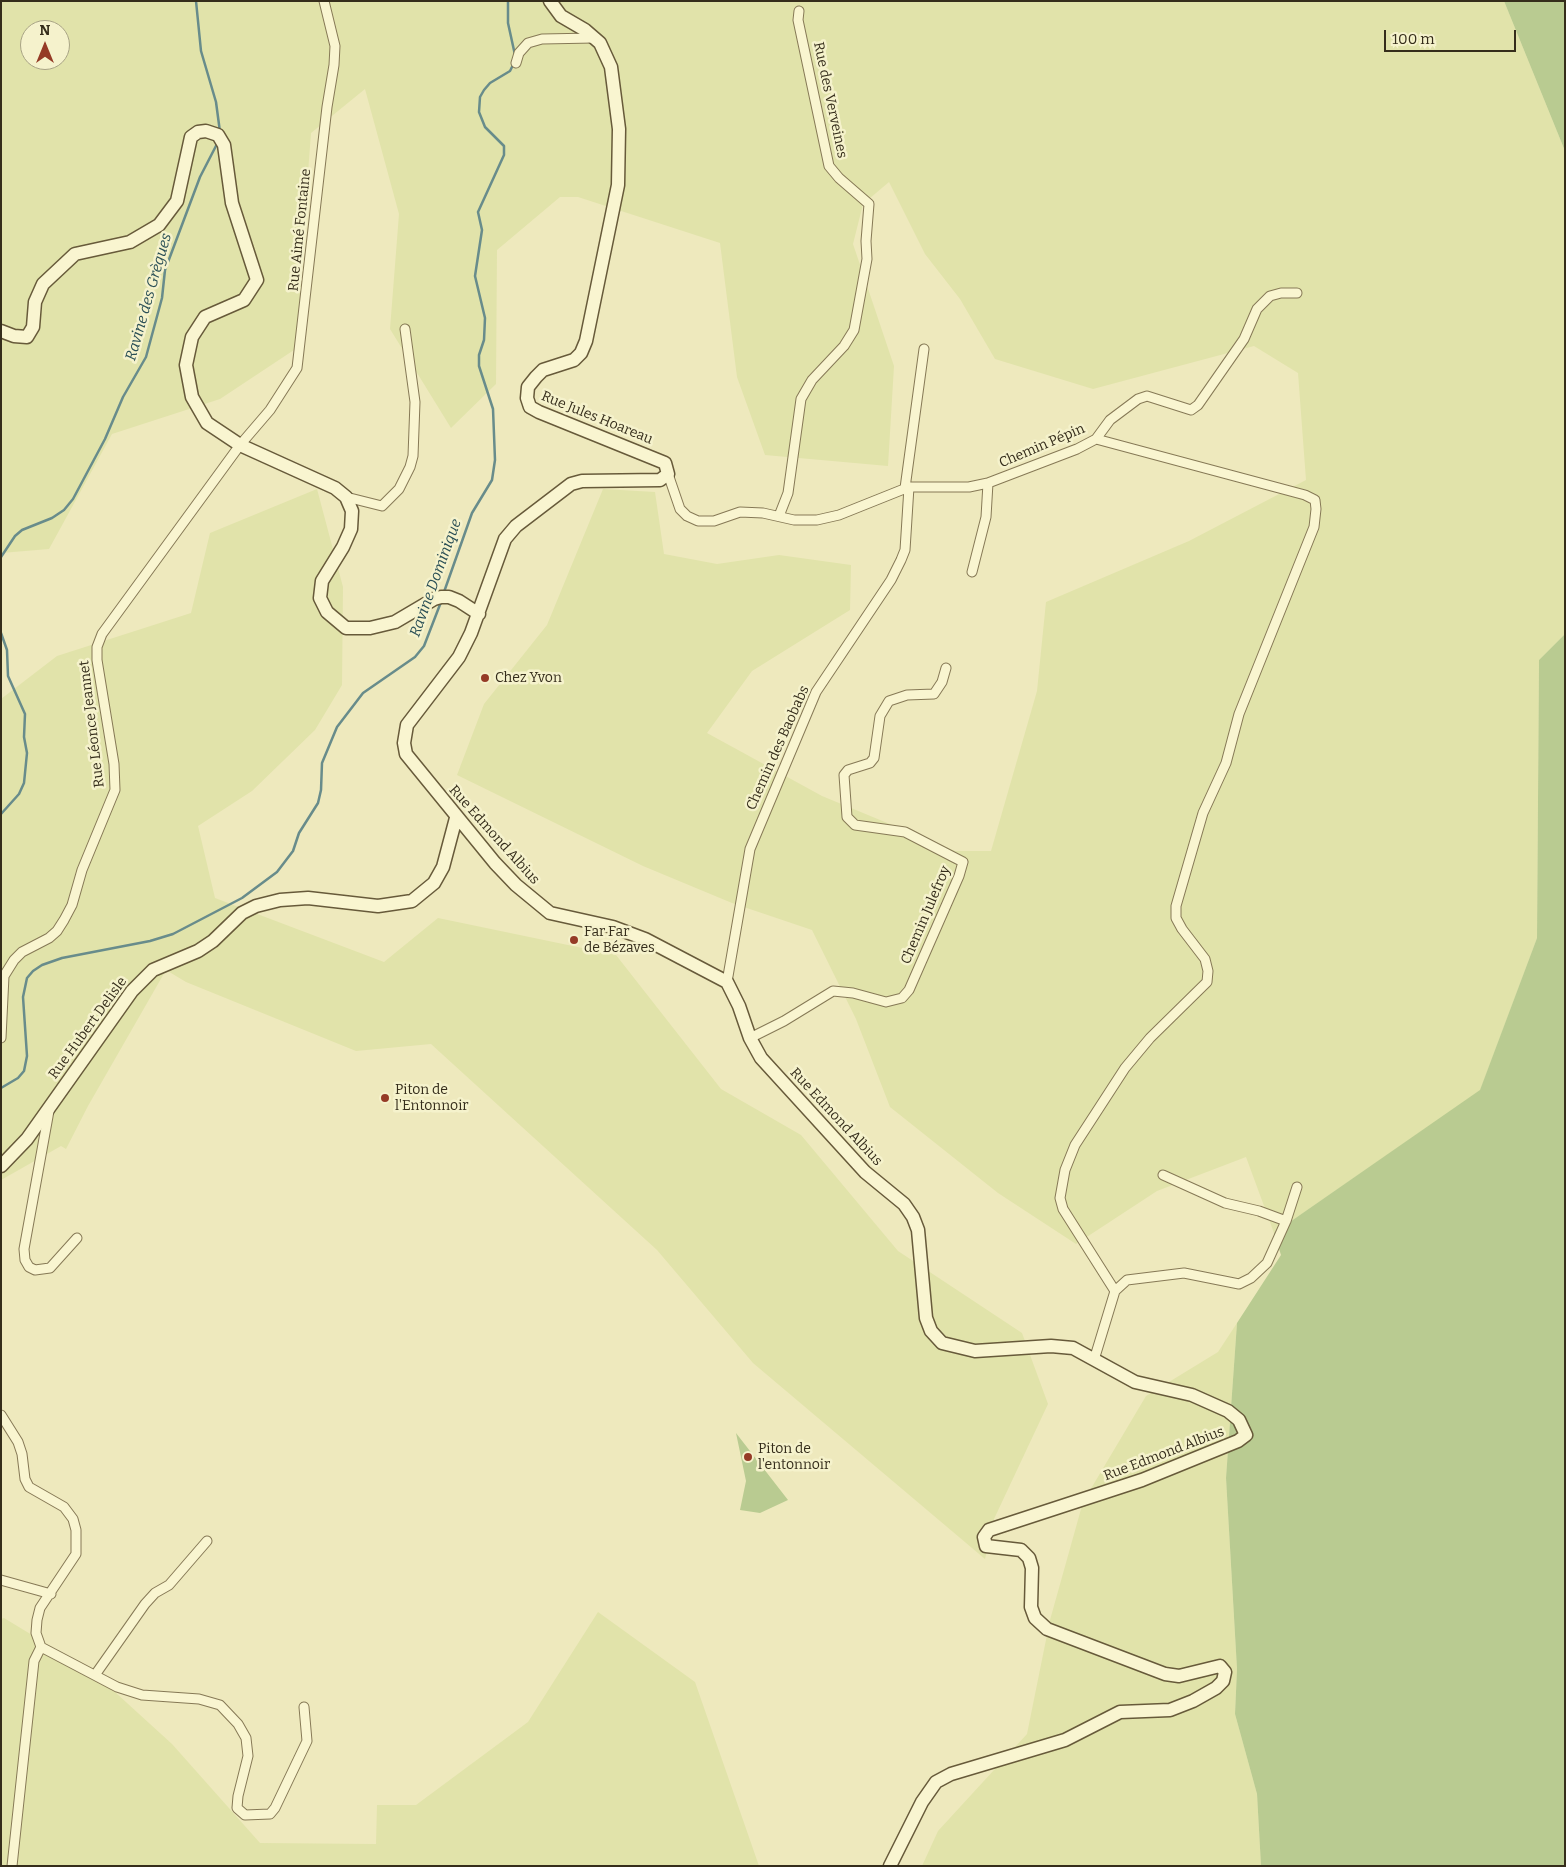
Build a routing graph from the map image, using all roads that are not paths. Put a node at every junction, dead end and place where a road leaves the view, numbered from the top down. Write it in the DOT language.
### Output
graph roads {
  1 [pos="324,1"];
  2 [pos="550,1"];
  3 [pos="799,11"];
  4 [pos="594,38"];
  5 [pos="516,64"];
  6 [pos="1297,293"];
  7 [pos="405,329"];
  8 [pos="1,331"];
  9 [pos="924,349"];
  10 [pos="1096,439"];
  11 [pos="240,445"];
  12 [pos="668,474"];
  13 [pos="988,483"];
  14 [pos="907,487"];
  15 [pos="346,498"];
  16 [pos="780,516"];
  17 [pos="972,572"];
  18 [pos="474,612"];
  19 [pos="946,668"];
  20 [pos="456,818"];
  21 [pos="727,982"];
  22 [pos="1,1038"];
  23 [pos="750,1038"];
  24 [pos="49,1110"];
  25 [pos="1,1166"];
  26 [pos="1163,1175"];
  27 [pos="1297,1187"];
  28 [pos="1286,1221"];
  29 [pos="77,1238"];
  30 [pos="1115,1291"];
  31 [pos="1094,1360"];
  32 [pos="1,1415"];
  33 [pos="207,1541"];
  34 [pos="1,1580"];
  35 [pos="51,1594"];
  36 [pos="41,1647"];
  37 [pos="95,1676"];
  38 [pos="304,1707"];
  39 [pos="12,1866"];
  40 [pos="890,1866"];
  1 -- 11 [label="street, Rue Aimé Fontaine"];
  2 -- 4 [label="main road, Rue Jules Hoareau"];
  3 -- 16 [label="street, Rue des Verveines"];
  4 -- 5 [label="street"];
  4 -- 12 [label="main road, Rue Jules Hoareau"];
  6 -- 10 [label="street, Chemin Pépin"];
  7 -- 15 [label="street"];
  8 -- 11 [label="main road"];
  9 -- 14 [label="street, Chemin des Baobabs"];
  10 -- 13 [label="street, Chemin Pépin"];
  10 -- 30 [label="street"];
  11 -- 15 [label="main road"];
  11 -- 22 [label="street, Rue Léonce Jeannet"];
  12 -- 16 [label="street, Chemin Pépin"];
  12 -- 18 [label="main road"];
  13 -- 14 [label="street, Chemin Pépin"];
  13 -- 17 [label="street, Chemin Pépin"];
  14 -- 16 [label="street, Chemin Pépin"];
  14 -- 21 [label="street, Chemin des Baobabs"];
  15 -- 18 [label="main road"];
  18 -- 20 [label="main road, Rue Edmond Albius"];
  19 -- 23 [label="street, Chemin Julefroy"];
  20 -- 21 [label="main road, Rue Edmond Albius"];
  20 -- 24 [label="main road, Rue Hubert Delisle"];
  21 -- 23 [label="main road, Rue Edmond Albius"];
  23 -- 31 [label="main road, Rue Edmond Albius"];
  24 -- 25 [label="main road, Rue Hubert Delisle"];
  24 -- 29 [label="street"];
  26 -- 28 [label="street"];
  27 -- 28 [label="street"];
  28 -- 30 [label="street"];
  30 -- 31 [label="street"];
  31 -- 40 [label="main road, Rue Edmond Albius"];
  32 -- 35 [label="street"];
  33 -- 37 [label="street"];
  34 -- 35 [label="street"];
  35 -- 36 [label="street"];
  36 -- 37 [label="street"];
  36 -- 39 [label="street"];
  37 -- 38 [label="street"];
}
